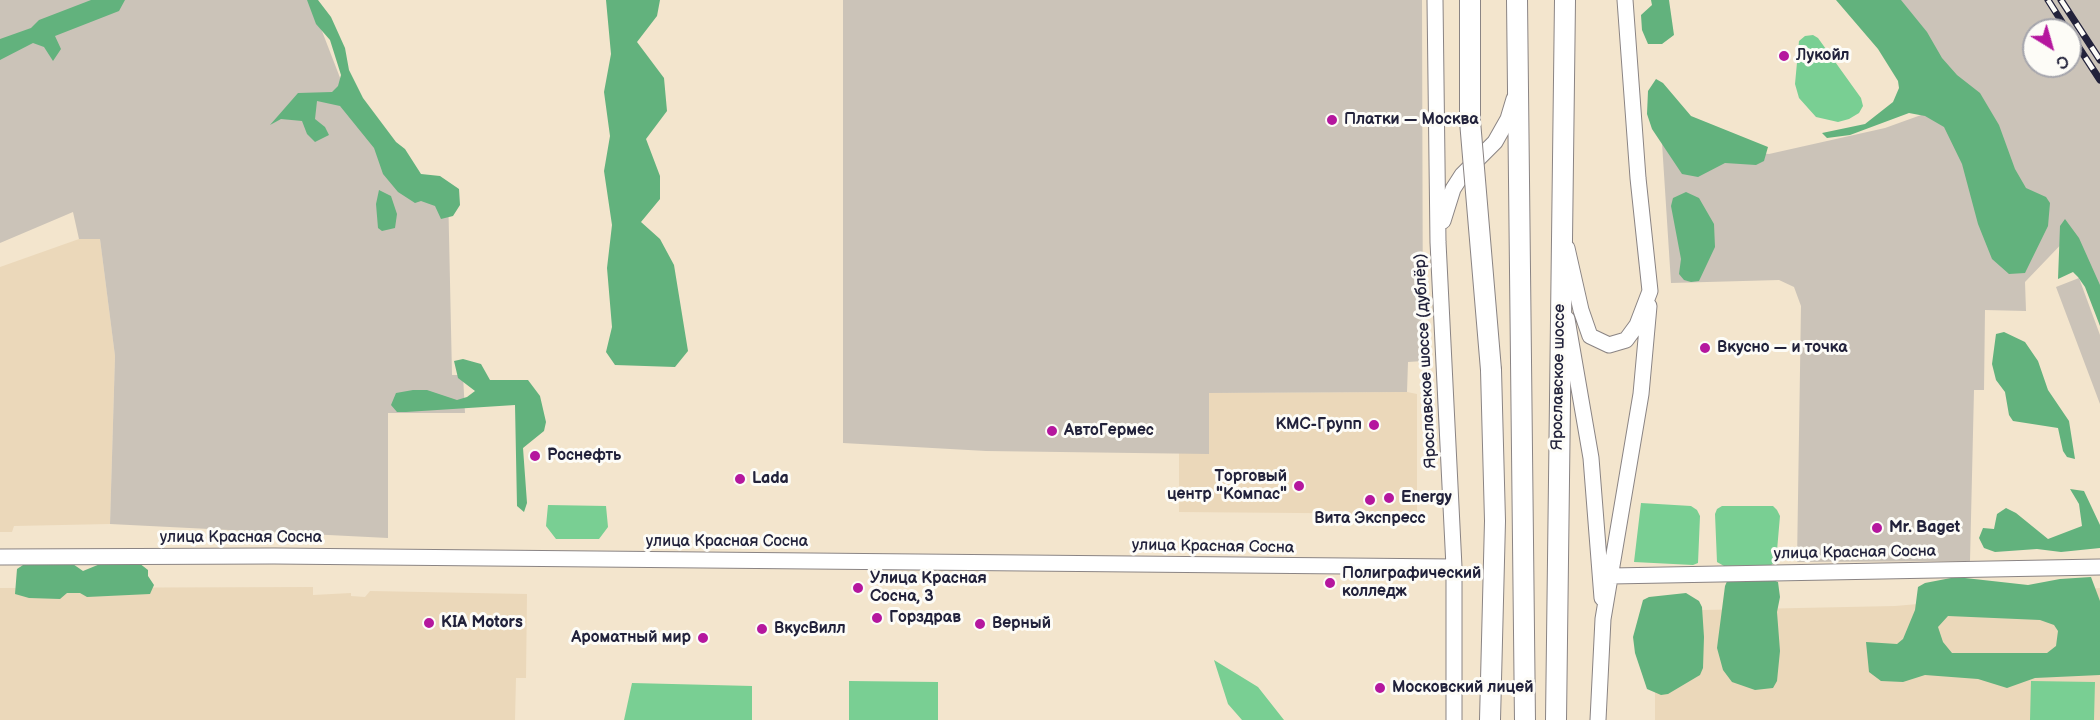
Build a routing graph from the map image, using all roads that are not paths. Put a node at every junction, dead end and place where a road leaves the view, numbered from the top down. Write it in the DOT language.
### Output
graph roads {
  1 [pos="1435,0"];
  2 [pos="1470,0"];
  3 [pos="1517,0"];
  4 [pos="1565,0"];
  5 [pos="1625,0"];
  6 [pos="1517,84"];
  7 [pos="1563,231"];
  8 [pos="1438,242"];
  9 [pos="1561,279"];
  10 [pos="1650,291"];
  11 [pos="0,557"];
  12 [pos="1454,567"];
  13 [pos="2100,567"];
  14 [pos="1611,576"];
  15 [pos="1603,619"];
  16 [pos="1490,719"];
  17 [pos="1454,720"];
  18 [pos="1525,720"];
  19 [pos="1556,720"];
  20 [pos="1598,720"];
  1 -- 8 [label="street, Ярославское шоссе (дублёр)"];
  2 -- 16 [label="main road, bridge"];
  3 -- 6 [label="main road, Ярославское шоссе"];
  4 -- 7 [label="main road, Ярославское шоссе"];
  5 -- 10 [label="street"];
  6 -- 8 [label="street"];
  6 -- 18 [label="main road, Ярославское шоссе"];
  7 -- 9 [label="main road, Ярославское шоссе"];
  7 -- 10 [label="street"];
  8 -- 12 [label="street, Ярославское шоссе (дублёр)"];
  9 -- 15 [label="street"];
  9 -- 19 [label="main road, Ярославское шоссе"];
  10 -- 14 [label="street"];
  11 -- 12 [label="street, улица Красная Сосна"];
  12 -- 17 [label="street, Ярославское шоссе (дублёр)"];
  13 -- 14 [label="street, улица Красная Сосна"];
  14 -- 15 [label="street"];
  15 -- 20 [label="street"];
}
